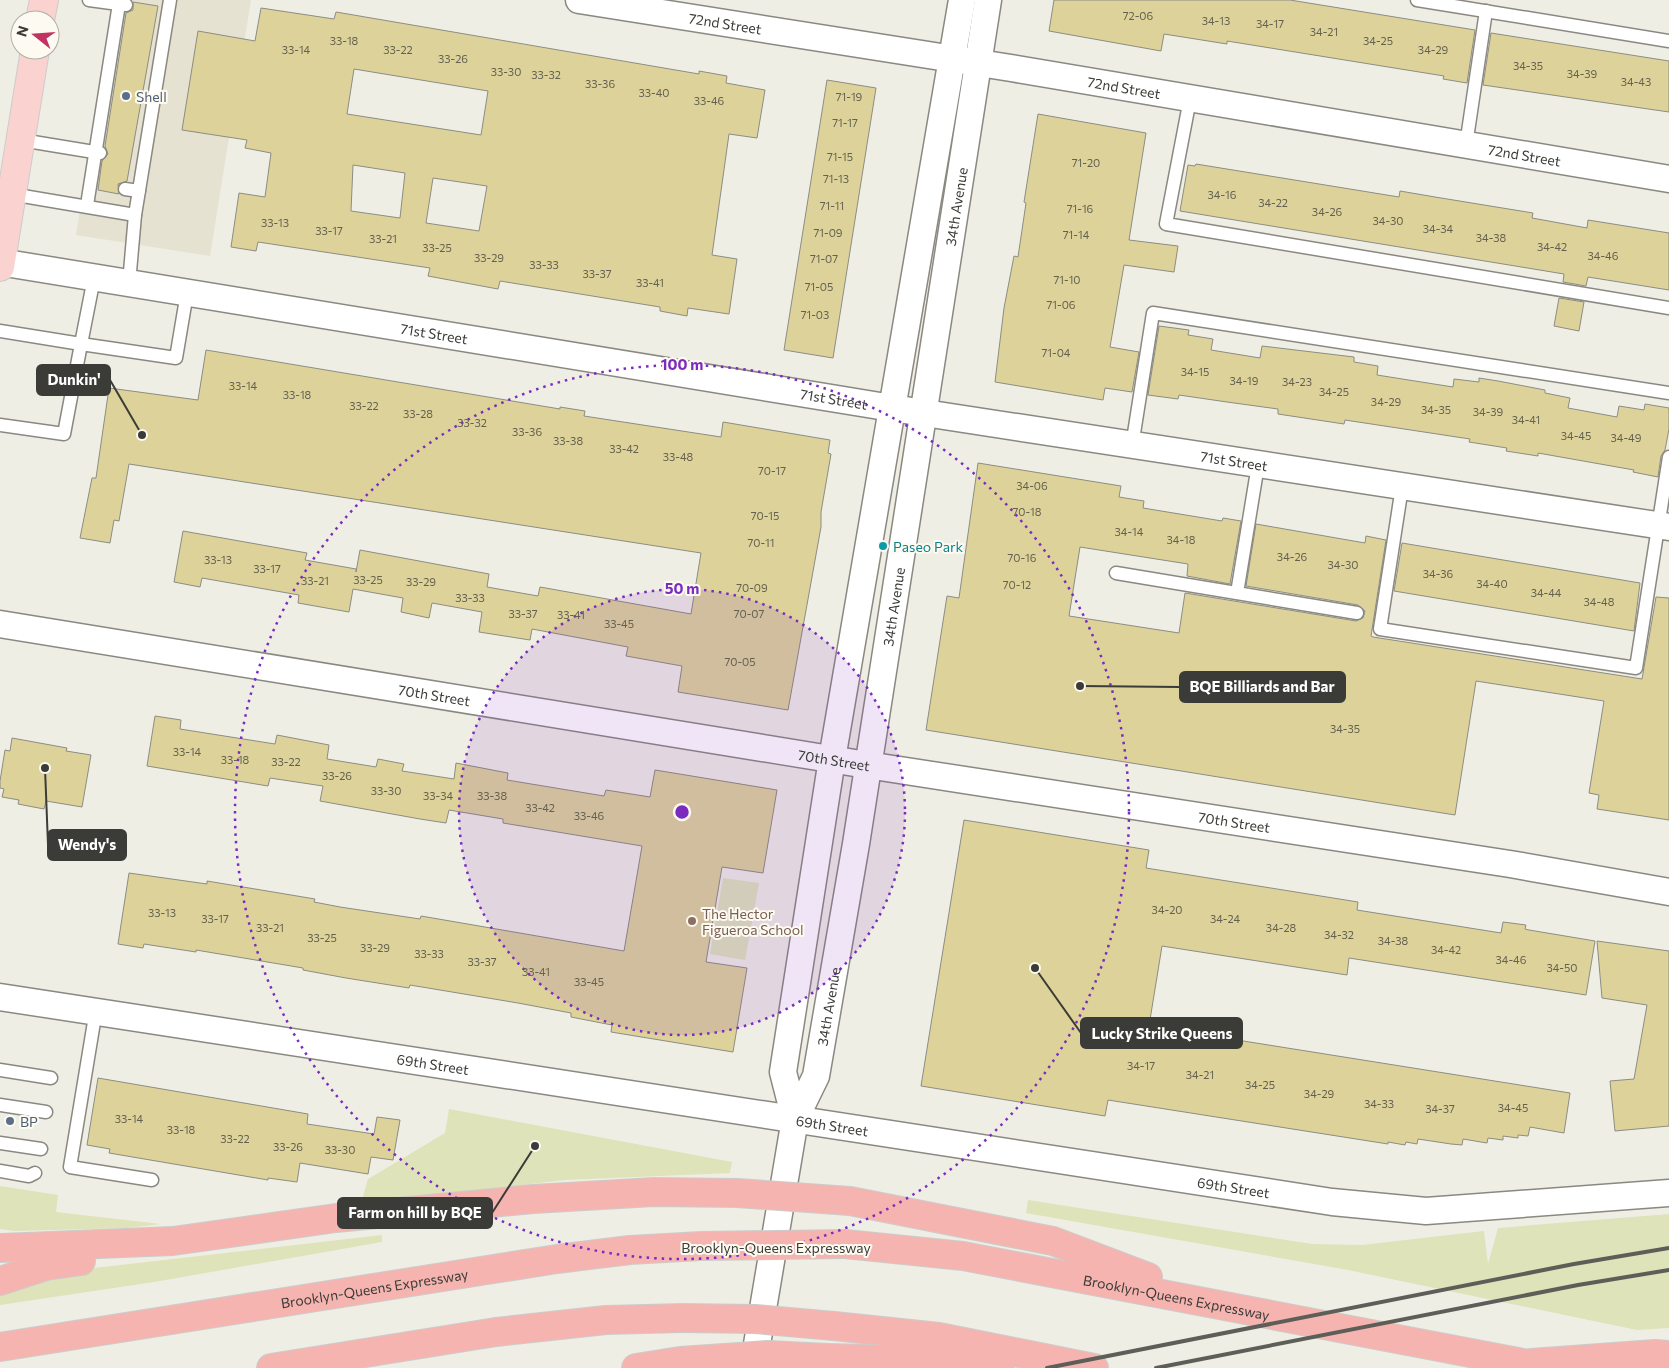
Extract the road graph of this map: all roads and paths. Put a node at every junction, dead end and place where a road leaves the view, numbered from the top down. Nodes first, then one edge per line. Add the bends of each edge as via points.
1 (89, 0) edge
2 (170, 0) edge
3 (579, 0) edge
4 (962, 0) edge
5 (988, 0) edge
6 (1417, 0) edge
7 (1486, 11) junction
8 (1669, 40) edge
9 (952, 59) junction
10 (33, 60) edge
11 (978, 63) junction
12 (1190, 99) junction
13 (138, 118) dead end
14 (151, 119) junction
15 (21, 140) junction
16 (1466, 145) junction
17 (97, 153) junction
18 (131, 158) dead end
19 (145, 160) junction
20 (1669, 179) edge
21 (126, 189) dead end
22 (139, 191) junction
23 (11, 194) junction
24 (87, 205) junction
25 (135, 214) junction
26 (0, 264) edge
27 (94, 278) junction
28 (129, 284) junction
29 (186, 293) junction
30 (1669, 308) edge
31 (0, 330) edge
32 (81, 344) junction
33 (1669, 393) edge
34 (892, 408) junction
35 (923, 413) junction
36 (0, 425) edge
37 (1132, 446) junction
38 (1669, 457) edge
39 (1258, 465) junction
40 (1402, 487) junction
41 (1664, 526) edge
42 (1116, 573) dead end
43 (1237, 593) junction
44 (1357, 613) dead end
45 (0, 624) edge
46 (832, 759) junction
47 (867, 765) junction
48 (1669, 892) edge
49 (0, 997) edge
50 (96, 1010) junction
51 (0, 1070) edge
52 (51, 1078) dead end
53 (0, 1106) edge
54 (46, 1112) dead end
55 (795, 1119) junction
56 (0, 1143) edge
57 (40, 1149) dead end
58 (0, 1171) edge
59 (35, 1174) dead end
60 (152, 1180) dead end
61 (1669, 1193) edge
62 (173, 1241) junction
63 (0, 1248) edge
64 (0, 1281) edge
65 (1224, 1305) junction
66 (0, 1347) edge
67 (1662, 1355) edge
68 (1523, 1363) junction
69 (1084, 1366) edge
70 (271, 1368) edge
71 (636, 1368) edge
72 (753, 1368) edge
73 (1549, 1368) edge

1 - 17 lane via 122,5
2 - 14 lane via 162,12 158,35 151,81
3 - 9 street, 72nd Street
4 - 9 street, 34th Avenue
5 - 11 street, 34th Avenue
6 - 7 lane
7 - 8 lane
7 - 16 lane
9 - 11 street, 72nd Street
9 - 34 street, 34th Avenue
10 - 15 main road
11 - 12 street, 72nd Street
11 - 35 street, 34th Avenue
12 - 16 street, 72nd Street
12 - 30 lane via 1166,224
13 - 14 lane
14 - 19 lane
15 - 17 lane
15 - 23 main road
16 - 20 street, 72nd Street
17 - 24 lane
18 - 19 lane
19 - 22 lane
21 - 22 lane
22 - 25 lane
23 - 24 lane
23 - 26 main road
24 - 25 lane
25 - 28 lane
26 - 27 street, 71st Street
27 - 28 street, 71st Street
27 - 32 lane
28 - 29 street, 71st Street
29 - 32 lane via 176,358
29 - 34 street, 71st Street
31 - 32 lane
32 - 36 lane via 64,434
33 - 37 lane via 1153,313
34 - 35 street, 71st Street
34 - 46 street, 34th Avenue
35 - 37 street, 71st Street
35 - 47 street, 34th Avenue
37 - 39 street, 71st Street
38 - 41 lane
39 - 40 street, 71st Street
39 - 43 lane
40 - 41 street, 71st Street
40 - 41 lane via 1380,629 1636,668
42 - 43 lane
43 - 44 lane
45 - 46 street, 70th Street
46 - 47 street, 70th Street
46 - 55 street, 34th Avenue via 783,1072
47 - 48 street, 70th Street via 1510,864
47 - 55 street, 34th Avenue via 816,1076
49 - 50 street, 69th Street
50 - 55 street, 69th Street
50 - 60 lane via 70,1167
51 - 52 lane
53 - 54 lane
55 - 61 street, 69th Street via 1332,1202 1404,1209 1449,1210
55 - 72 street, 34th Avenue
56 - 57 lane
58 - 59 lane via 29,1176
62 - 63 highway
62 - 64 highway via 104,1258 46,1266
62 - 65 highway, bridge via 336,1218 533,1199 654,1192 738,1193 850,1201 1053,1241
65 - 66 highway, Brooklyn-Queens Expressway, bridge via 963,1256 845,1244 701,1246 566,1258
65 - 68 highway, Brooklyn-Queens Expressway
67 - 68 highway
68 - 73 highway, Brooklyn-Queens Expressway
69 - 70 highway, bridge via 939,1337 755,1319 683,1318 606,1320 496,1332
69 - 71 highway, bridge via 768,1355 680,1361

